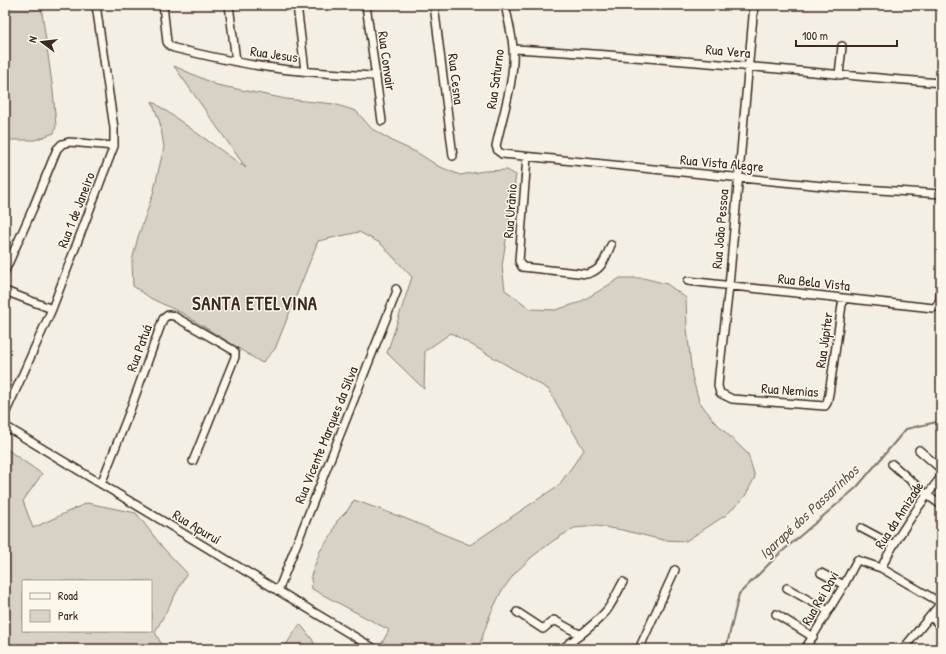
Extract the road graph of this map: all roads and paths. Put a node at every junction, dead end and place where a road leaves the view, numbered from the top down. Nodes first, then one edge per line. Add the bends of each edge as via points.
1 (96, 5) edge
2 (162, 5) edge
3 (229, 5) edge
4 (297, 5) edge
5 (366, 5) edge
6 (434, 5) edge
7 (505, 5) edge
8 (754, 5) edge
9 (842, 46) dead end
10 (513, 49) junction
11 (236, 61) junction
12 (748, 65) junction
13 (305, 71) junction
14 (839, 75) junction
15 (376, 76) junction
16 (941, 83) edge
17 (382, 121) dead end
18 (114, 146) junction
19 (502, 154) joint
20 (453, 156) dead end
21 (527, 157) junction
22 (738, 177) junction
23 (941, 194) edge
24 (611, 245) dead end
25 (5, 271) edge
26 (688, 281) dead end
27 (941, 285) edge
28 (729, 286) junction
29 (396, 289) dead end
30 (5, 291) edge
31 (843, 298) junction
32 (52, 309) junction
33 (831, 385) joint
34 (732, 399) joint
35 (5, 414) edge
36 (5, 426) edge
37 (919, 450) dead end
38 (193, 461) dead end
39 (892, 464) dead end
40 (941, 469) edge
41 (941, 477) edge
42 (101, 484) junction
43 (927, 495) junction
44 (941, 505) edge
45 (861, 528) dead end
46 (893, 545) junction
47 (881, 568) junction
48 (675, 570) dead end
49 (821, 573) dead end
50 (623, 582) dead end
51 (844, 585) junction
52 (787, 588) dead end
53 (278, 591) junction
54 (941, 603) edge
55 (828, 611) junction
56 (517, 612) dead end
57 (776, 614) dead end
58 (930, 616) junction
59 (941, 626) edge
60 (581, 635) junction
61 (813, 637) junction
62 (569, 643) junction
63 (375, 649) edge
64 (562, 649) edge
65 (576, 649) edge
66 (639, 649) edge
67 (805, 649) edge
68 (903, 649) edge

1 - 18 street, Rua 1 de Janeiro via 114,128
2 - 11 street, Rua Jesus via 167,42 170,46
3 - 11 street
4 - 13 street
5 - 15 street, Rua Convair
6 - 20 street, Rua Cesna
7 - 10 street, Rua Saturno
8 - 12 street, Rua João Pessoa
9 - 14 street
10 - 12 street, Rua Vera
10 - 19 street, Rua Saturno via 509,88 496,146
11 - 13 street, Rua Jesus
12 - 14 street, Rua Vera
12 - 22 street, Rua João Pessoa
13 - 15 street, Rua Jesus
14 - 16 street, Rua Vera
15 - 17 street, Rua Convair
18 - 25 street via 69,142 56,149
18 - 32 street, Rua 1 de Janeiro
19 - 21 street, Rua Vista Alegre
21 - 22 street, Rua Vista Alegre
21 - 24 street, Rua Urânio via 519,261 522,267 587,274 602,266
22 - 23 street, Rua Vista Alegre
22 - 28 street, Rua João Pessoa
26 - 28 street, Rua Bela Vista
27 - 31 street, Rua Bela Vista via 939,305 936,308
28 - 31 street, Rua Bela Vista
28 - 34 street, Rua João Pessoa via 718,386 720,393
29 - 53 street, Rua Vicente Marques da Silva
30 - 32 street
31 - 33 street, Rua Júpiter
32 - 35 street, Rua 1 de Janeiro
33 - 34 street, Rua Nemias via 825,406
36 - 42 street, Rua Apuruí
37 - 40 street
38 - 42 street, Rua Patuá via 235,353 174,316 168,315 163,319
39 - 43 street
41 - 43 street, Rua da Amizade
42 - 53 street, Rua Apuruí
43 - 44 street
43 - 46 street, Rua da Amizade
45 - 46 street
46 - 47 street, Rua da Amizade
47 - 51 street, Rua Rei Davi via 857,560
47 - 54 street
48 - 66 street
49 - 51 street
50 - 60 street via 608,609
51 - 55 street, Rua Rei Davi
52 - 55 street
53 - 63 street, Rua Apuruí
54 - 58 street
55 - 61 street, Rua Rei Davi
56 - 60 street via 544,629 554,620
57 - 61 street
58 - 59 street
58 - 68 street
60 - 62 street
61 - 67 street, Rua Rei Davi
62 - 64 street
62 - 65 street

